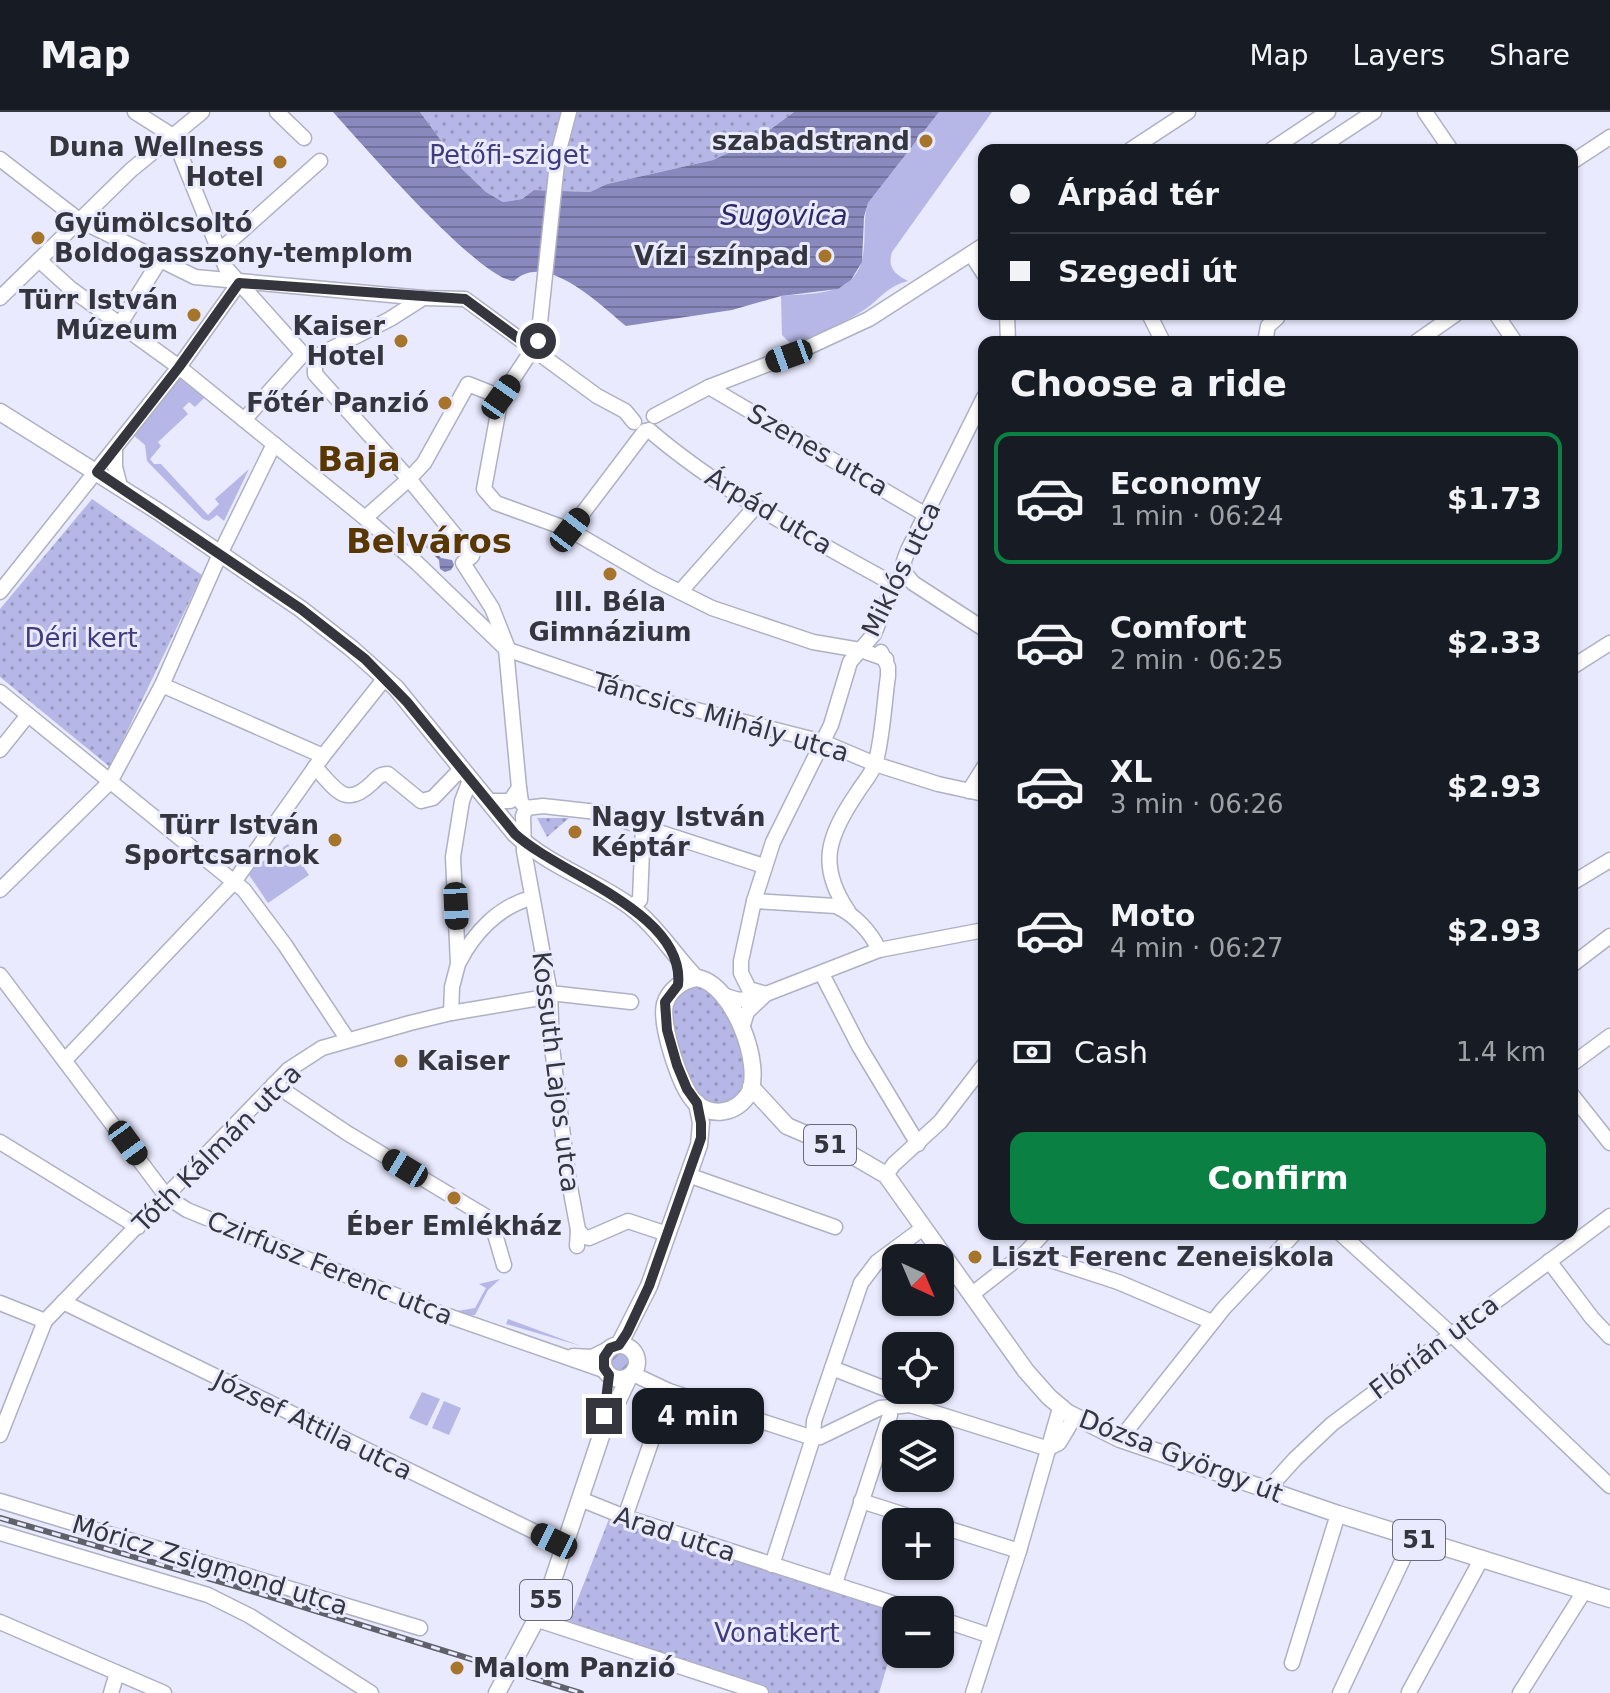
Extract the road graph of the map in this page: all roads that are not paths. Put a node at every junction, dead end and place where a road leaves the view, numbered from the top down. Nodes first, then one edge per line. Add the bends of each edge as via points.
1 (135, 112) edge
2 (202, 112) edge
3 (277, 112) edge
4 (569, 112) edge
5 (1188, 112) edge
6 (1328, 112) edge
7 (1374, 112) edge
8 (1425, 112) edge
9 (173, 136) junction
10 (1610, 137) edge
11 (304, 138) dead end
12 (1139, 144) edge
13 (1280, 144) edge
14 (1325, 144) edge
15 (1447, 144) edge
16 (1578, 158) edge
17 (0, 159) edge
18 (320, 161) dead end
19 (79, 220) junction
20 (978, 249) edge
21 (218, 252) junction
22 (971, 254) junction
23 (39, 260) junction
24 (160, 260) junction
25 (978, 265) edge
26 (239, 283) junction
27 (0, 298) edge
28 (423, 298) junction
29 (1447, 320) edge
30 (120, 324) junction
31 (1425, 336) edge
32 (534, 350) junction
33 (309, 356) junction
34 (179, 367) junction
35 (709, 387) junction
36 (494, 393) junction
37 (978, 409) edge
38 (0, 412) edge
39 (642, 419) junction
40 (244, 420) junction
41 (274, 444) junction
42 (115, 448) junction
43 (97, 472) junction
44 (409, 479) junction
45 (120, 486) junction
46 (756, 506) junction
47 (926, 515) junction
48 (365, 518) junction
49 (570, 530) junction
50 (220, 554) junction
51 (904, 572) junction
52 (895, 585) junction
53 (0, 592) edge
54 (680, 592) junction
55 (978, 625) edge
56 (874, 634) junction
57 (1610, 643) edge
58 (507, 650) junction
59 (860, 650) junction
60 (886, 659) junction
61 (1578, 663) edge
62 (385, 678) junction
63 (162, 685) junction
64 (0, 692) edge
65 (28, 715) junction
66 (823, 742) junction
67 (0, 750) edge
68 (319, 762) junction
69 (875, 764) junction
70 (466, 774) junction
71 (978, 777) edge
72 (110, 782) junction
73 (519, 788) junction
74 (969, 791) junction
75 (978, 793) edge
76 (488, 801) junction
77 (526, 808) junction
78 (643, 827) junction
79 (524, 842) junction
80 (1610, 861) edge
81 (555, 863) junction
82 (764, 866) junction
83 (527, 874) junction
84 (1578, 880) edge
85 (234, 882) junction
86 (0, 890) edge
87 (531, 898) junction
88 (754, 901) junction
89 (631, 907) junction
90 (848, 911) junction
91 (978, 931) edge
92 (1610, 936) edge
93 (879, 950) junction
94 (675, 956) junction
95 (1578, 960) edge
96 (458, 964) junction
97 (822, 974) junction
98 (0, 975) edge
99 (696, 978) junction
100 (678, 985) junction
101 (550, 993) junction
102 (726, 996) junction
103 (763, 996) junction
104 (631, 1002) dead end
105 (451, 1013) junction
106 (742, 1028) junction
107 (1610, 1036) edge
108 (348, 1040) junction
109 (65, 1060) junction
110 (1578, 1060) edge
111 (978, 1073) edge
112 (274, 1084) junction
113 (751, 1087) junction
114 (697, 1103) junction
115 (1578, 1103) edge
116 (738, 1106) junction
117 (721, 1112) junction
118 (775, 1115) junction
119 (701, 1138) junction
120 (0, 1142) edge
121 (1610, 1143) edge
122 (918, 1144) junction
123 (688, 1175) junction
124 (886, 1175) junction
125 (167, 1197) junction
126 (1610, 1216) edge
127 (138, 1227) junction
128 (835, 1227) dead end
129 (923, 1228) junction
130 (578, 1230) junction
131 (667, 1234) junction
132 (1037, 1240) edge
133 (1288, 1240) edge
134 (1348, 1240) edge
135 (1577, 1240) edge
136 (1578, 1240) edge
137 (577, 1246) dead end
138 (1026, 1252) junction
139 (1549, 1261) junction
140 (504, 1265) dead end
141 (971, 1295) junction
142 (63, 1302) junction
143 (0, 1303) edge
144 (45, 1321) junction
145 (1212, 1322) junction
146 (1450, 1333) junction
147 (1610, 1337) edge
148 (621, 1348) junction
149 (553, 1354) junction
150 (832, 1368) junction
151 (608, 1373) junction
152 (631, 1375) junction
153 (669, 1391) junction
154 (910, 1405) junction
155 (1067, 1413) junction
156 (890, 1415) dead end
157 (1092, 1427) junction
158 (0, 1435) edge
159 (601, 1436) junction
160 (813, 1438) junction
161 (1120, 1439) junction
162 (1054, 1446) junction
163 (1610, 1486) edge
164 (1267, 1490) junction
165 (580, 1499) junction
166 (0, 1501) edge
167 (861, 1501) junction
168 (883, 1508) edge
169 (1338, 1514) junction
170 (625, 1517) junction
171 (954, 1530) edge
172 (0, 1533) edge
173 (1413, 1538) junction
174 (564, 1546) junction
175 (1019, 1551) junction
176 (1482, 1558) junction
177 (772, 1565) junction
178 (835, 1583) junction
179 (1585, 1590) junction
180 (547, 1599) junction
181 (882, 1599) edge
182 (1610, 1599) edge
183 (538, 1620) junction
184 (0, 1622) edge
185 (954, 1624) edge
186 (563, 1627) junction
187 (420, 1628) dead end
188 (991, 1636) junction
189 (1292, 1663) dead end
190 (117, 1673) junction
191 (1409, 1692) edge
192 (111, 1693) edge
193 (164, 1693) edge
194 (371, 1693) edge
195 (497, 1693) edge
196 (761, 1693) edge
197 (973, 1693) edge
198 (1340, 1693) edge
199 (1520, 1693) edge

1 - 9 street
2 - 9 street
3 - 11 street
4 - 32 street via 558,154
5 - 12 street
6 - 13 street
7 - 14 street
8 - 15 street
9 - 19 street
9 - 21 street
10 - 16 street
17 - 19 street
18 - 21 street
19 - 23 street
19 - 24 street
20 - 22 street
21 - 26 street
22 - 25 street
22 - 35 street via 869,319
23 - 27 street
23 - 30 street
24 - 26 street via 195,277
24 - 30 street
26 - 28 street
26 - 33 street
26 - 34 street
28 - 32 street, Árpád utca via 465,299
28 - 33 street
29 - 31 street
30 - 34 street
32 - 36 street
32 - 39 street, Árpád utca via 597,396
33 - 40 street
33 - 44 street via 315,374
34 - 40 street
34 - 42 street
35 - 39 street
35 - 47 street, Szenes utca
36 - 44 street via 468,384 464,388 424,463
36 - 49 street via 484,489 496,503
37 - 47 street, Miklós utca
38 - 43 main road
39 - 46 street, Árpád utca via 683,459
39 - 49 street
40 - 41 street
41 - 48 street
41 - 50 street
42 - 43 street
42 - 45 street
43 - 45 main road
43 - 53 street
44 - 48 street
44 - 58 street via 472,556 463,563 492,608
45 - 50 main road
46 - 52 street, Árpád utca
46 - 54 street
47 - 51 street, Miklós utca
48 - 58 street
49 - 54 street
50 - 62 main road via 311,617
50 - 63 street
51 - 52 street, Miklós utca
51 - 55 street
52 - 56 street, Miklós utca
54 - 59 street via 761,626
56 - 59 street, Miklós utca
56 - 60 street
57 - 61 street
58 - 66 street, Táncsics Mihály utca via 649,698
58 - 73 street
59 - 60 street
59 - 66 street, Miklós utca via 850,662
60 - 69 street
62 - 68 street
62 - 70 main road
63 - 68 street
63 - 72 street
64 - 65 street
65 - 67 street
65 - 72 street
66 - 69 street, Táncsics Mihály utca
66 - 82 street, Miklós utca
68 - 70 street via 344,795 352,797 388,774 421,801
68 - 85 street
69 - 74 street, Táncsics Mihály utca
69 - 90 street via 830,840 830,868
70 - 76 main road
70 - 96 street via 453,857
71 - 74 street
72 - 85 street
72 - 86 street
73 - 76 street via 510,801
73 - 77 street
74 - 75 street, Táncsics Mihály utca
76 - 79 main road
77 - 78 street via 597,812
77 - 79 street, Kossuth Lajos utca
78 - 82 street
78 - 89 street via 640,900
79 - 81 main road
79 - 83 street, Kossuth Lajos utca
80 - 84 street
81 - 83 street
81 - 89 main road
82 - 88 street, Miklós utca
83 - 87 street, Kossuth Lajos utca
85 - 108 street via 256,903
85 - 109 street
87 - 96 street via 487,924
87 - 101 street, Kossuth Lajos utca
88 - 90 street via 824,904
88 - 103 street, Miklós utca via 741,973 749,989
89 - 94 main road
90 - 93 street
91 - 93 street
92 - 95 street
93 - 97 street
94 - 99 main road
94 - 100 main road
96 - 105 street
97 - 103 street
97 - 122 street
98 - 109 street, Czirfusz Ferenc utca
99 - 100 main road
99 - 102 main road via 705,978
100 - 114 main road via 665,1002 667,1030 677,1065
101 - 104 street, Tóth Kálmán utca
101 - 105 street, Tóth Kálmán utca
101 - 130 street, Kossuth Lajos utca via 552,1047
102 - 103 street
102 - 106 main road
103 - 106 street via 744,1016
105 - 108 street, Tóth Kálmán utca
106 - 113 main road
107 - 110 street
108 - 112 street, Tóth Kálmán utca via 322,1048
109 - 125 street, Czirfusz Ferenc utca
111 - 122 street
112 - 125 street, Tóth Kálmán utca
112 - 140 street via 485,1216
113 - 116 main road
113 - 118 main road, Dózsa György út / 51
114 - 117 main road
114 - 119 main road, 55
115 - 121 street
116 - 117 main road
116 - 118 main road, Dózsa György út / 51
117 - 119 main road, 55
118 - 124 main road, Dózsa György út / 51
119 - 123 main road, 55
120 - 127 street
122 - 124 street
123 - 128 street
123 - 131 main road, 55
124 - 129 main road, Dózsa György út / 51
125 - 127 street, Tóth Kálmán utca
125 - 149 street, Czirfusz Ferenc utca via 199,1215
126 - 136 street, Flórián utca
127 - 142 street, Tóth Kálmán utca
129 - 141 main road, Dózsa György út / 51
129 - 150 street via 877,1262 861,1283
130 - 131 street via 589,1238 628,1221
130 - 137 street, Kossuth Lajos utca
131 - 148 main road, 55
132 - 138 street
133 - 145 street
134 - 146 street
135 - 139 street, Flórián utca
138 - 141 street
138 - 145 street via 1118,1282
139 - 146 street, Flórián utca
139 - 147 street
141 - 155 main road, Dózsa György út / 51 via 1026,1371
142 - 144 street, Tóth Kálmán utca
142 - 174 street, József Attila utca
143 - 144 street
144 - 158 street, Tóth Kálmán utca
145 - 161 street
146 - 163 street
146 - 164 street, Flórián utca via 1332,1424
148 - 149 street via 592,1357
148 - 151 main road, 55 via 604,1357
148 - 152 main road, 55 via 637,1363
149 - 151 street
150 - 154 street via 896,1393
150 - 160 street
151 - 152 main road via 621,1379
151 - 159 main road, 55
152 - 153 street
152 - 159 main road, 55
153 - 160 street
153 - 170 street
154 - 160 street via 880,1408
154 - 162 street
155 - 157 main road, Dózsa György út / 51
155 - 162 street
156 - 167 street
157 - 161 main road, Dózsa György út / 51
157 - 162 street
159 - 165 main road, 55
160 - 177 street
161 - 164 main road, Dózsa György út / 51
162 - 175 street
164 - 169 main road, Dózsa György út / 51
165 - 170 street, Arad utca
165 - 174 main road, 55
166 - 187 street, Móricz Zsigmond utca
167 - 168 street
167 - 178 street
169 - 173 main road, Dózsa György út / 51
169 - 189 street
170 - 177 street, Arad utca
171 - 175 street
172 - 194 street, Móricz Zsigmond utca via 208,1595
173 - 176 main road, Dózsa György út / 51
173 - 198 street
174 - 180 main road, 55
175 - 188 street
176 - 179 main road, Dózsa György út / 51
176 - 191 street
177 - 178 street, Arad utca
178 - 181 street, Arad utca
179 - 182 main road, Dózsa György út / 51
179 - 199 street
180 - 183 main road, 55
180 - 186 street
183 - 186 street
183 - 195 main road, 55
184 - 190 street
185 - 188 street
186 - 196 street
188 - 197 street
190 - 192 street
190 - 193 street

